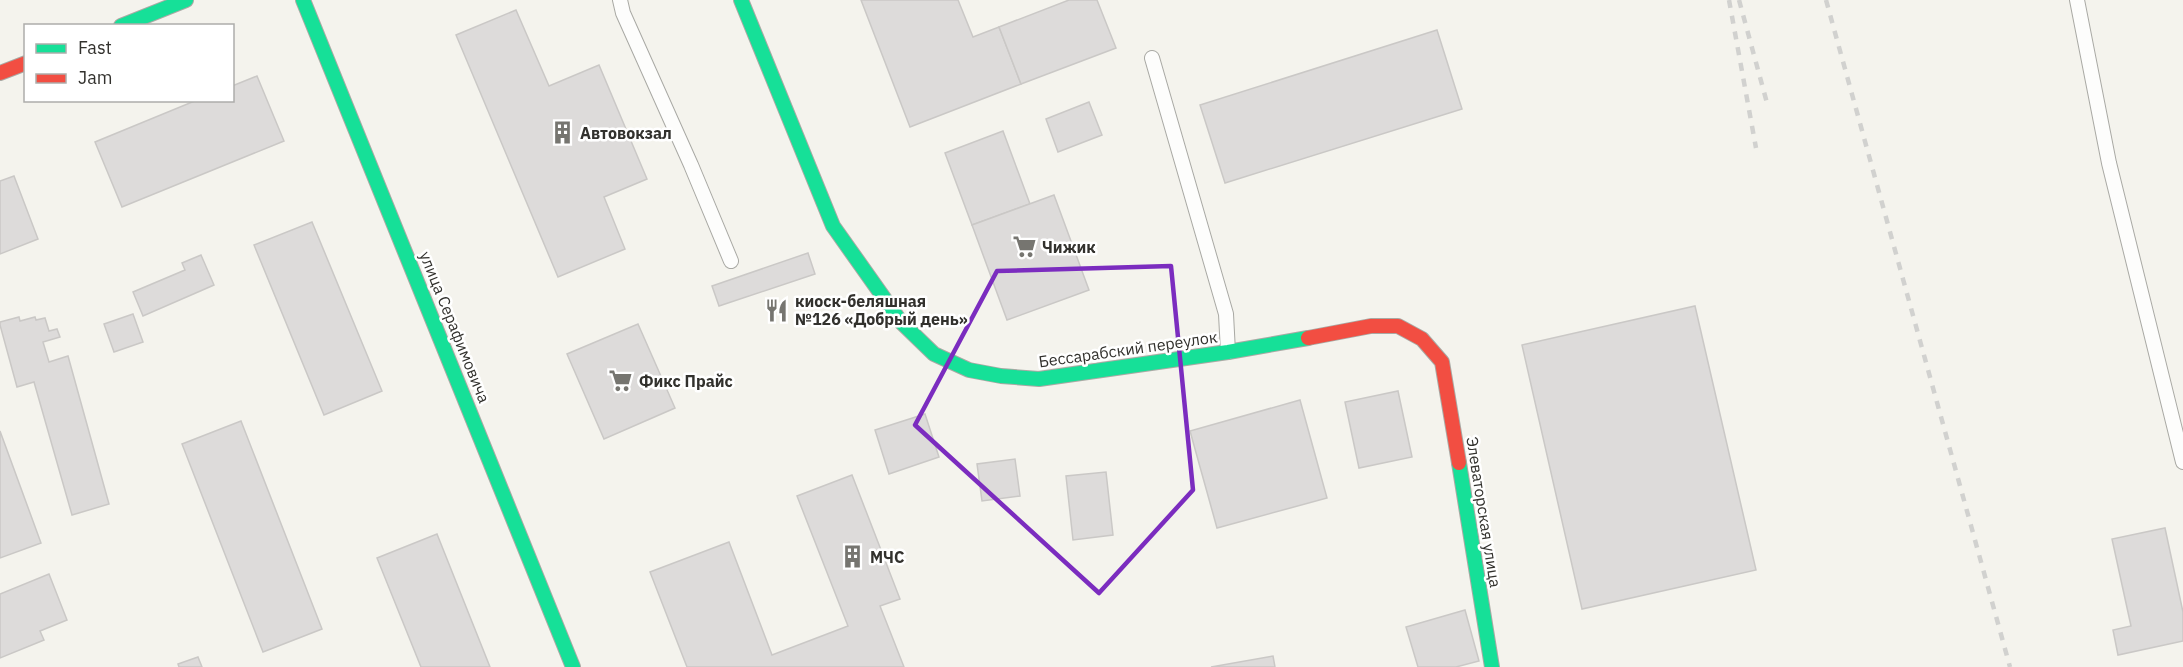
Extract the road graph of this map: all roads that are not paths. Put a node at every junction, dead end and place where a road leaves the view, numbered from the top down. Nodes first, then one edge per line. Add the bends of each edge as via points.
1 (186, 0) edge
2 (303, 0) edge
3 (620, 0) edge
4 (741, 0) edge
5 (2077, 0) edge
6 (127, 24) edge
7 (1152, 58) dead end
8 (24, 64) edge
9 (0, 73) edge
10 (731, 261) dead end
11 (1228, 352) junction
12 (1442, 362) joint
13 (2183, 462) edge
14 (573, 667) edge
15 (1492, 667) edge

1 - 6 street
2 - 14 street, улица Серафимовича
3 - 10 lane
4 - 11 street, Бессарабский переулок via 833,226 901,322 934,354 969,370 1039,379
5 - 13 lane via 2109,163
7 - 11 lane via 1226,314
8 - 9 street
11 - 12 street, Бессарабский переулок via 1371,326 1398,326 1422,339
12 - 15 street, Элеваторская улица

